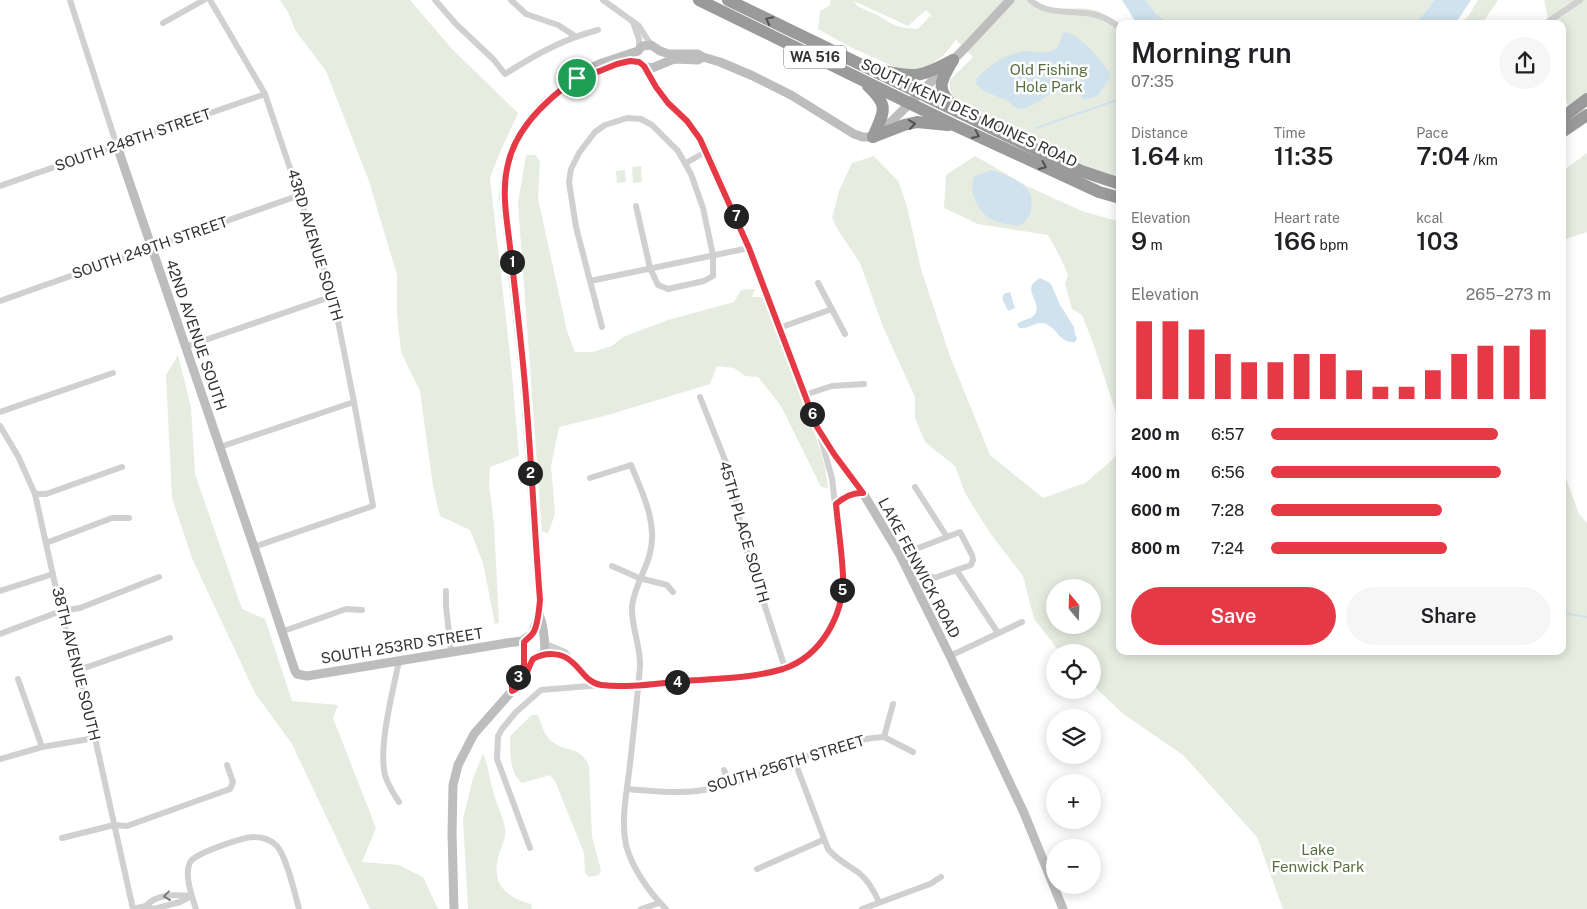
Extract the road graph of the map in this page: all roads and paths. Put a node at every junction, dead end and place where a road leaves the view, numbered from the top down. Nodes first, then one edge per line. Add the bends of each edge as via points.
1 (70, 0) edge
2 (204, 0) edge
3 (210, 0) edge
4 (435, 0) edge
5 (511, 0) edge
6 (603, 0) edge
7 (699, 0) edge
8 (728, 0) edge
9 (1010, 0) edge
10 (1030, 0) edge
11 (1580, 0) edge
12 (1551, 20) edge
13 (633, 22) junction
14 (163, 24) dead end
15 (1116, 24) edge
16 (598, 30) dead end
17 (575, 36) junction
18 (651, 45) junction
19 (638, 49) junction
20 (660, 51) junction
21 (703, 57) junction
22 (953, 60) junction
23 (642, 64) junction
24 (661, 64) junction
25 (863, 73) junction
26 (577, 78) junction
27 (659, 89) junction
28 (265, 94) junction
29 (915, 98) junction
30 (1587, 100) edge
31 (962, 113) junction
32 (1587, 114) edge
33 (1566, 115) edge
34 (954, 125) junction
35 (1566, 129) edge
36 (873, 136) junction
37 (117, 146) junction
38 (706, 151) junction
39 (686, 163) junction
40 (1116, 183) edge
41 (0, 186) edge
42 (300, 194) junction
43 (1116, 197) edge
44 (636, 206) dead end
45 (151, 248) junction
46 (749, 248) junction
47 (713, 255) junction
48 (650, 268) junction
49 (590, 281) junction
50 (818, 283) dead end
51 (333, 296) junction
52 (0, 301) edge
53 (832, 309) junction
54 (602, 327) dead end
55 (779, 328) junction
56 (845, 334) dead end
57 (186, 347) junction
58 (113, 373) dead end
59 (864, 384) dead end
60 (804, 395) junction
61 (700, 397) dead end
62 (354, 402) junction
63 (0, 412) edge
64 (0, 426) edge
65 (817, 427) junction
66 (220, 447) junction
67 (122, 467) dead end
68 (590, 478) dead end
69 (915, 487) dead end
70 (863, 493) junction
71 (35, 494) junction
72 (836, 504) junction
73 (129, 518) dead end
74 (947, 537) junction
75 (46, 543) junction
76 (254, 547) junction
77 (900, 554) junction
78 (612, 566) dead end
79 (957, 571) junction
80 (53, 574) junction
81 (926, 574) dead end
82 (159, 578) dead end
83 (639, 578) junction
84 (0, 591) edge
85 (446, 591) dead end
86 (673, 592) dead end
87 (362, 610) dead end
88 (61, 611) junction
89 (539, 615) junction
90 (1022, 622) dead end
91 (281, 632) junction
92 (998, 633) junction
93 (0, 634) edge
94 (530, 636) junction
95 (170, 638) dead end
96 (544, 641) junction
97 (507, 644) junction
98 (451, 652) junction
99 (524, 652) junction
100 (538, 656) junction
101 (950, 656) junction
102 (571, 660) junction
103 (399, 661) junction
104 (785, 668) junction
105 (76, 671) junction
106 (302, 675) joint
107 (18, 679) dead end
108 (600, 685) junction
109 (638, 685) junction
110 (512, 691) junction
111 (894, 704) dead end
112 (884, 737) junction
113 (95, 738) junction
114 (42, 747) junction
115 (913, 752) dead end
116 (0, 759) edge
117 (795, 762) junction
118 (227, 765) dead end
119 (724, 770) dead end
120 (730, 784) junction
121 (627, 789) junction
122 (398, 802) dead end
123 (114, 825) junction
124 (62, 838) dead end
125 (823, 840) junction
126 (530, 848) dead end
127 (757, 869) dead end
128 (941, 878) dead end
129 (191, 896) junction
130 (659, 902) junction
131 (879, 902) junction
132 (133, 909) edge
133 (196, 909) edge
134 (300, 909) edge
135 (454, 909) edge
136 (641, 909) edge
137 (666, 909) edge
138 (862, 909) edge
139 (1063, 909) edge

1 - 37 street, 42ND AVENUE SOUTH
2 - 14 street
3 - 28 street, 43RD AVENUE SOUTH
4 - 17 street via 505,74
5 - 17 street via 526,14 558,25
6 - 13 street
7 - 25 highway, SOUTH KENT DES MOINES ROAD / WA 516
25 -> 8 highway, SOUTH KENT DES MOINES ROAD / WA 516
9 - 22 street
10 - 15 street via 1049,9 1095,10
11 - 12 street
13 - 18 street via 640,26
13 - 19 street via 639,39
16 - 17 street
18 - 19 street
18 - 20 street
19 - 23 street via 637,55
19 - 26 street via 589,68
20 - 21 street
20 - 24 street
21 - 24 street via 698,60 674,59
21 - 36 street via 753,76 807,104 854,134
22 - 25 highway via 928,73 909,76
22 - 29 street
22 - 31 highway via 941,88 946,100
23 - 24 street via 652,68
23 - 26 street via 623,62
23 - 27 street, LAKE FENWICK ROAD
24 - 27 street
25 - 29 highway, SOUTH KENT DES MOINES ROAD / WA 516
25 - 36 highway via 883,105 882,117
26 - 89 street via 545,103 526,125 515,143 505,180 504,198 524,375
27 - 38 street, LAKE FENWICK ROAD via 668,103 690,124
28 - 37 street, SOUTH 248TH STREET
28 - 42 street, 43RD AVENUE SOUTH
29 - 31 highway, SOUTH KENT DES MOINES ROAD / WA 516
29 - 34 highway, SOUTH KENT DES MOINES ROAD / WA 516
29 - 36 street
30 - 33 highway
31 - 40 highway, SOUTH KENT DES MOINES ROAD / WA 516 via 1081,171
32 - 35 highway
36 -> 34 highway via 917,122
34 -> 43 highway, SOUTH KENT DES MOINES ROAD / WA 516
37 - 41 street, SOUTH 248TH STREET
37 - 45 street, 42ND AVENUE SOUTH
38 - 39 street
38 - 46 street, LAKE FENWICK ROAD
39 - 47 street via 700,198
39 - 49 street via 645,120 632,118 605,125 590,138 574,162 570,175 576,227
42 - 45 street, SOUTH 249TH STREET
42 - 51 street, 43RD AVENUE SOUTH
44 - 48 street
45 - 52 street, SOUTH 249TH STREET
45 - 57 street, 42ND AVENUE SOUTH
46 - 47 street
46 - 55 street, LAKE FENWICK ROAD
47 - 48 street
47 - 48 street via 714,271 708,280 668,289 655,282
48 - 49 street
49 - 54 street
50 - 53 street
51 - 57 street
51 - 62 street, 43RD AVENUE SOUTH
53 - 55 street
53 - 56 street
55 - 60 street, LAKE FENWICK ROAD
57 - 66 street, 42ND AVENUE SOUTH
58 - 63 street
59 - 60 street via 832,386
60 - 65 street, LAKE FENWICK ROAD
61 - 104 street, 45TH PLACE SOUTH via 726,465 744,542
62 - 66 street
62 - 76 street, 43RD AVENUE SOUTH via 373,506
64 - 71 street, 38TH AVENUE SOUTH
65 - 70 street, LAKE FENWICK ROAD
65 - 72 street via 827,456
66 - 76 street, 42ND AVENUE SOUTH
67 - 71 street via 46,494
68 - 83 street via 631,465 647,506 652,537 650,554
69 - 74 street
70 - 72 street via 846,496
70 - 77 street, LAKE FENWICK ROAD
71 - 75 street, 38TH AVENUE SOUTH
72 - 104 street via 843,576 837,615 822,641
73 - 75 street via 112,518
74 - 77 street
74 - 79 street via 960,532 973,558 970,566
75 - 80 street, 38TH AVENUE SOUTH
76 - 91 street, 42ND AVENUE SOUTH
77 - 101 street, LAKE FENWICK ROAD
78 - 83 street
79 - 81 street via 934,578
79 - 92 street
80 - 84 street
80 - 88 street, 38TH AVENUE SOUTH
82 - 88 street via 80,608
83 - 86 street via 668,585
83 - 109 street via 632,606 639,654
85 - 98 street
87 - 91 street via 346,609
88 - 93 street
88 - 105 street, 38TH AVENUE SOUTH
89 - 94 street
89 - 96 street
90 - 92 street
91 - 106 street, 42ND AVENUE SOUTH via 293,668
92 - 101 street
94 - 96 street via 540,635
94 - 97 street, SOUTH 253RD STREET
94 - 99 street via 524,642
95 - 105 street
96 - 100 street via 545,650
96 - 102 street via 565,652
97 - 98 street, SOUTH 253RD STREET
97 - 99 street
98 - 103 street, SOUTH 253RD STREET
99 - 100 street via 528,657
99 - 110 street via 524,665 512,685
100 - 102 street via 553,654
100 - 110 street via 517,690
101 - 139 street, LAKE FENWICK ROAD via 1024,813
102 - 108 street via 587,678
103 - 106 street, SOUTH 253RD STREET
103 - 122 street via 383,756 387,780
104 - 109 street via 737,678
105 - 113 street, 38TH AVENUE SOUTH
107 - 114 street
108 - 109 street
108 - 126 street via 541,690 516,712 498,736 497,759
109 - 121 street
110 - 135 street via 474,734 458,765 453,785
111 - 112 street
112 - 115 street
112 - 117 street, SOUTH 256TH STREET via 852,741
113 - 114 street
113 - 123 street, 38TH AVENUE SOUTH
114 - 116 street
117 - 120 street, SOUTH 256TH STREET
117 - 125 street
118 - 123 street via 233,782 230,789 127,826
119 - 120 street
120 - 121 street, SOUTH 256TH STREET via 683,792
121 - 130 street via 624,824 627,847 634,865
123 - 124 street
123 - 132 street, 38TH AVENUE SOUTH
125 - 127 street
125 - 131 street via 835,858 860,874
128 - 131 street
129 - 132 street via 154,909 146,906
129 - 133 street
129 - 134 street via 188,870 191,861 199,855 254,836 277,845
130 - 136 street
130 - 137 street
131 - 138 street

